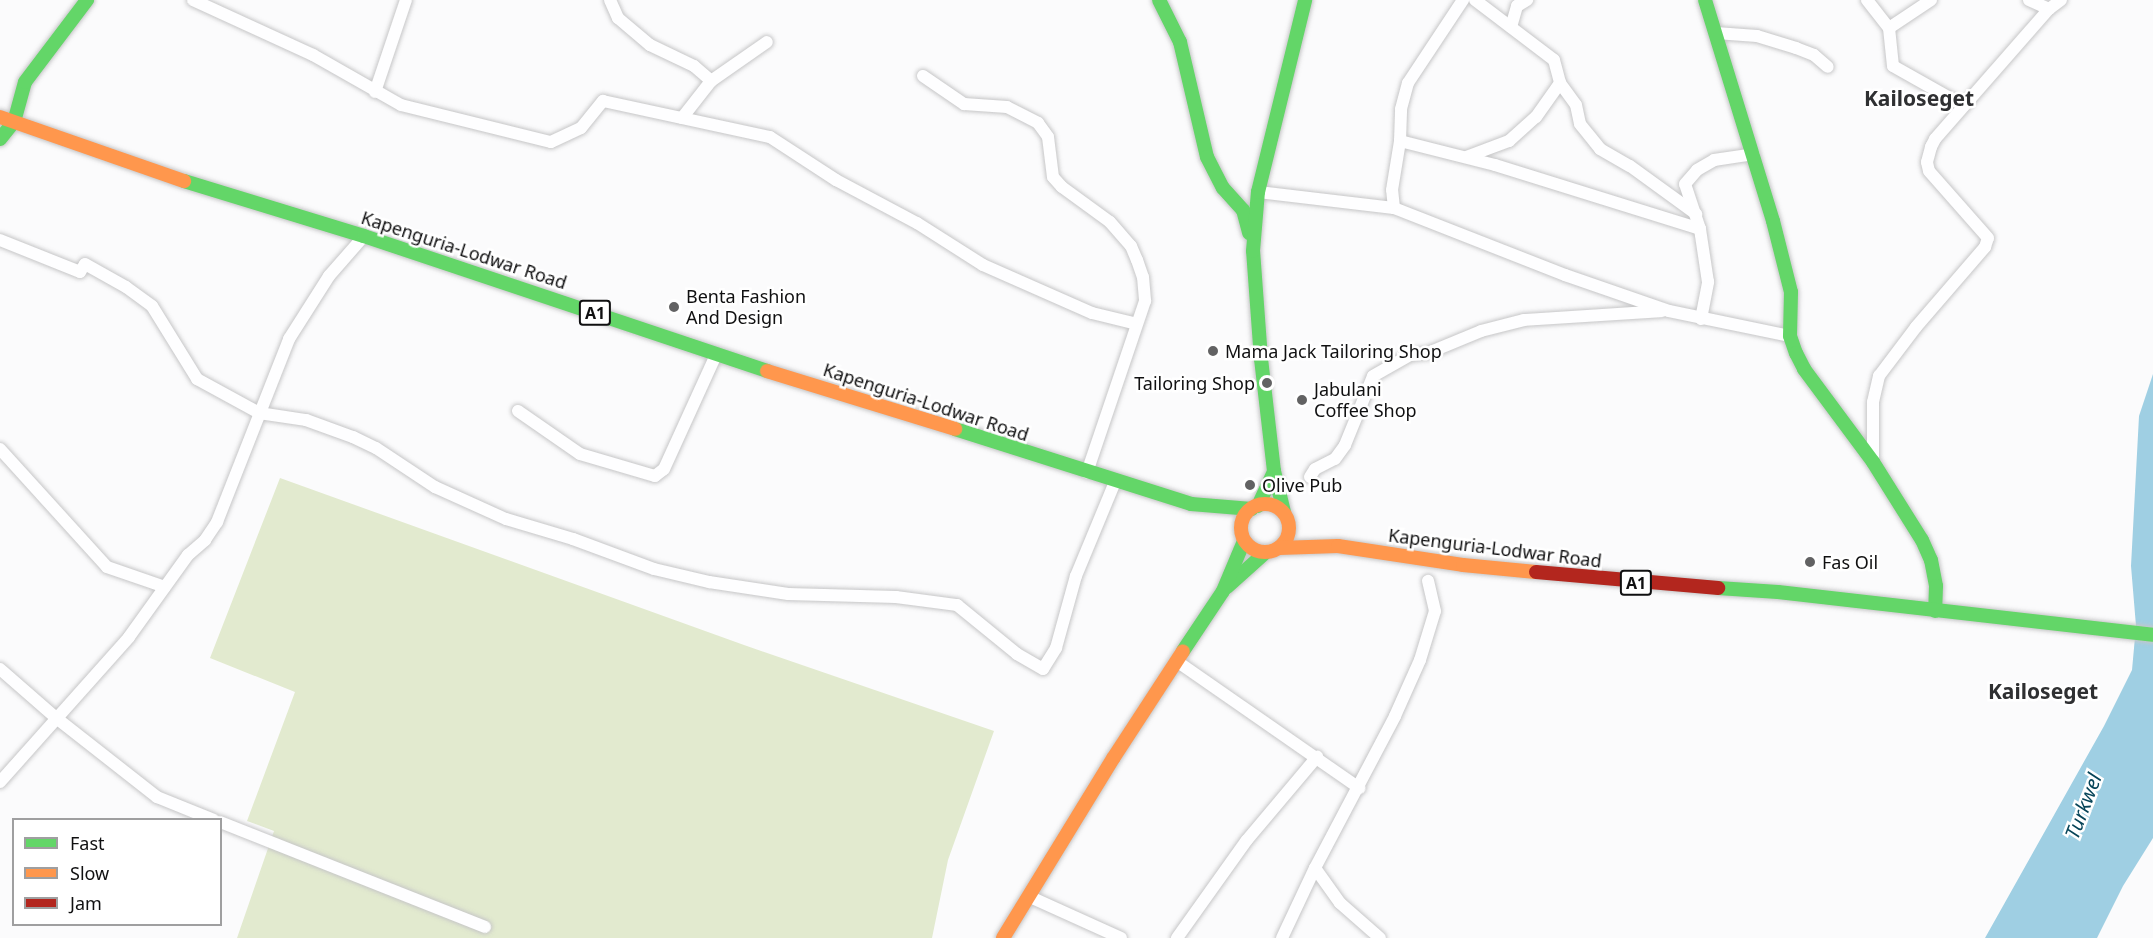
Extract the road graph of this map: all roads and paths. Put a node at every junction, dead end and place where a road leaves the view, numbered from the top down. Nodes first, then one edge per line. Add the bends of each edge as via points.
1 (87, 0) edge
2 (193, 0) edge
3 (406, 0) edge
4 (610, 0) edge
5 (1159, 0) edge
6 (1305, 0) edge
7 (1463, 0) edge
8 (1475, 0) edge
9 (1527, 0) edge
10 (1705, 0) edge
11 (1868, 0) edge
12 (1931, 0) edge
13 (2029, 0) edge
14 (2061, 0) edge
15 (2049, 9) junction
16 (1511, 27) junction
17 (1889, 28) junction
18 (1716, 33) junction
19 (767, 42) dead end
20 (1828, 67) dead end
21 (923, 76) dead end
22 (711, 81) junction
23 (1560, 83) junction
24 (375, 92) junction
25 (1964, 106) junction
26 (0, 117) edge
27 (682, 118) junction
28 (14, 122) junction
29 (0, 139) edge
30 (1400, 141) junction
31 (1754, 154) junction
32 (1466, 157) junction
33 (1258, 192) junction
34 (1394, 208) junction
35 (1696, 214) junction
36 (1700, 229) junction
37 (364, 236) junction
38 (0, 240) edge
39 (1253, 251) junction
40 (1669, 311) junction
41 (1701, 319) junction
42 (1137, 324) junction
43 (1790, 336) junction
44 (716, 355) junction
45 (518, 411) dead end
46 (259, 412) junction
47 (0, 449) edge
48 (1873, 462) junction
49 (1274, 471) junction
50 (1087, 472) junction
51 (1310, 477) dead end
52 (1115, 482) junction
53 (1191, 504) junction
54 (1255, 508) junction
55 (1286, 514) junction
56 (1234, 532) junction
57 (1338, 546) junction
58 (1273, 550) junction
59 (1428, 581) dead end
60 (165, 587) junction
61 (1223, 591) junction
62 (1935, 611) junction
63 (2153, 635) edge
64 (1178, 662) junction
65 (0, 669) edge
66 (55, 717) junction
67 (1317, 757) junction
68 (0, 782) edge
69 (1359, 788) junction
70 (211, 818) edge
71 (222, 823) edge
72 (1315, 868) junction
73 (1028, 896) junction
74 (485, 927) dead end
75 (1003, 938) edge
76 (1122, 938) edge
77 (1178, 938) edge
78 (1282, 938) edge
79 (1380, 938) edge

1 - 28 main road via 25,82
2 - 24 street via 313,55
3 - 24 street
4 - 22 street via 618,18 650,45 694,66
5 - 39 main road via 1180,42 1207,157 1223,188 1244,210
6 - 33 main road
7 - 30 street via 1408,83 1401,109
8 - 16 street
9 - 16 street via 1517,6
10 - 18 main road
11 - 17 street
12 - 17 street
13 - 15 street
14 - 15 street
15 - 25 street
16 - 23 street via 1554,60
17 - 25 street via 1893,66
18 - 20 street via 1757,36 1814,55
18 - 31 main road
19 - 22 street
21 - 42 street via 964,104 1007,107 1038,123 1048,137 1053,177 1110,222 1131,246 1143,277 1144,301
22 - 27 street
23 - 32 street via 1536,117 1509,141
23 - 35 street via 1576,105 1580,124 1600,149
24 - 27 street via 420,111 551,142 581,128 603,101
25 - 48 street via 1935,139 1927,162 1929,171 1985,232 1987,242 1880,376 1873,402
26 - 28 main road, Kapenguria-Lodwar Road / A1
27 - 42 street via 770,137 983,265 1092,313
28 - 29 main road
28 - 37 main road, Kapenguria-Lodwar Road / A1 via 183,181
30 - 32 street
30 - 34 street via 1392,190
31 - 35 street via 1714,160 1697,170 1685,184
31 - 43 main road via 1791,292
32 - 36 street
33 - 34 street
33 - 39 main road
34 - 40 street
35 - 36 street
36 - 41 street via 1708,282
37 - 44 main road, Kapenguria-Lodwar Road / A1
37 - 46 street via 329,276 297,324
38 - 46 street via 80,272 85,264 126,287 152,306 197,379
39 - 49 main road via 1260,359
40 - 41 street
40 - 51 street via 1524,321 1481,331 1428,353 1410,355 1373,376 1345,445 1335,459 1315,469
41 - 43 street
42 - 50 street
43 - 48 main road via 1804,369
44 - 45 street via 664,469 655,476 580,454
44 - 50 main road, Kapenguria-Lodwar Road / A1
46 - 52 street via 306,420 353,437 459,498 507,519 654,569 788,594 896,597 957,605 1017,654 1043,669 1056,648 1076,576
46 - 60 street via 217,522
47 - 60 street via 107,567
48 - 62 main road via 1931,560
49 - 54 main road
49 - 55 main road
50 - 52 main road, Kapenguria-Lodwar Road / A1
52 - 53 main road, Kapenguria-Lodwar Road / A1
53 - 54 main road, Kapenguria-Lodwar Road / A1
53 - 56 main road, Kapenguria-Lodwar Road / A1
54 - 55 main road via 1272,506
54 - 56 main road
55 - 57 main road, Kapenguria-Lodwar Road / A1
55 - 58 main road via 1290,532
56 - 58 main road via 1250,547
56 - 61 main road
57 - 58 main road, Kapenguria-Lodwar Road / A1
57 - 62 main road, Kapenguria-Lodwar Road / A1 via 1506,570 1778,592
58 - 61 main road
59 - 69 street via 1435,611 1433,627
60 - 66 street via 129,637
61 - 64 main road
62 - 63 main road, A1
64 - 67 street
64 - 73 main road
65 - 66 street
66 - 68 street
66 - 70 street via 157,797
67 - 69 street
67 - 77 street via 1247,840
69 - 72 street
71 - 74 street
72 - 78 street
72 - 79 street via 1340,903
73 - 75 main road
73 - 76 street

